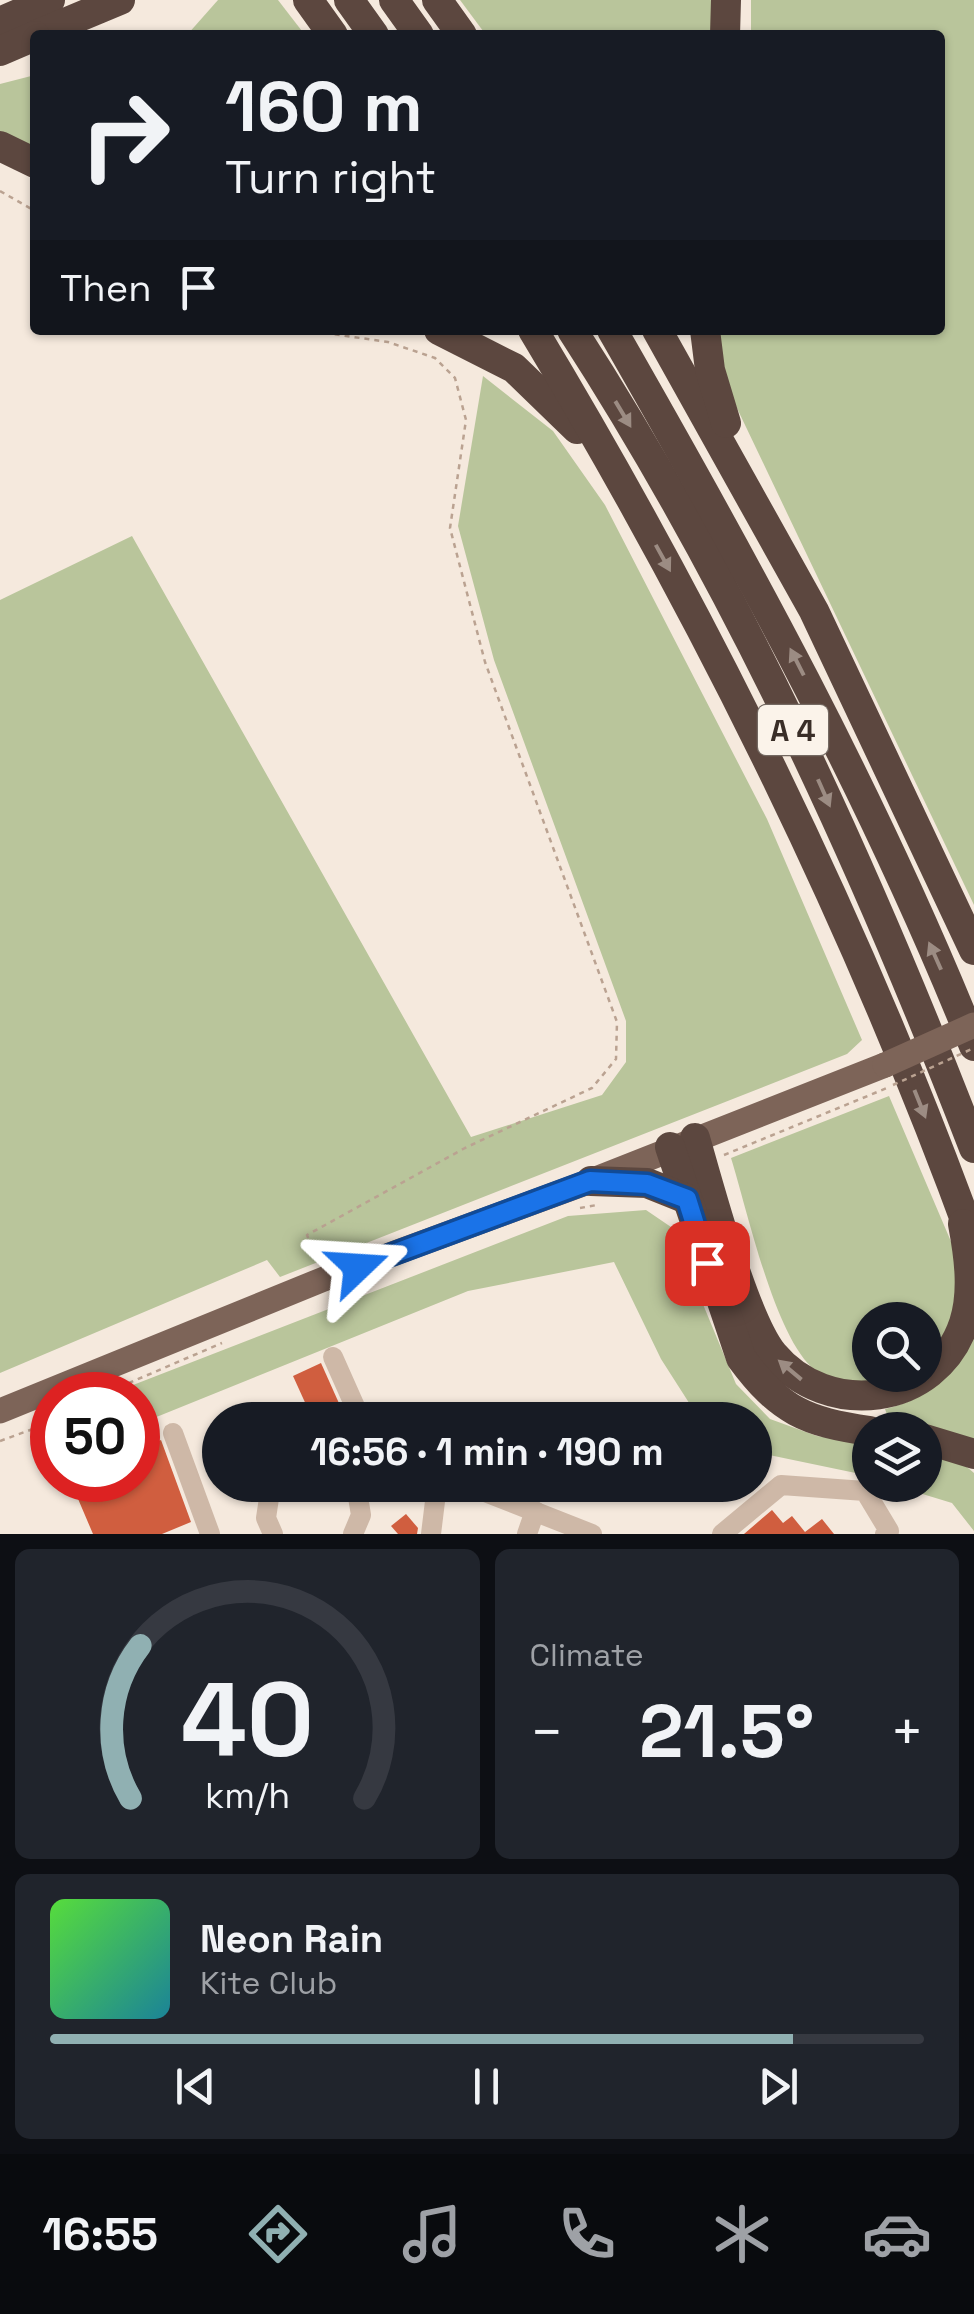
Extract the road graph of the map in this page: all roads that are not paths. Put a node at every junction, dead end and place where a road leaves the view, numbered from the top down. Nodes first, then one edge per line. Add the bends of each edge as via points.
1 (50, 0) edge
2 (120, 0) edge
3 (138, 0) edge
4 (308, 0) edge
5 (349, 0) edge
6 (394, 0) edge
7 (437, 0) edge
8 (726, 0) edge
9 (744, 0) edge
10 (0, 22) edge
11 (48, 30) edge
12 (105, 30) edge
13 (329, 30) edge
14 (370, 30) edge
15 (415, 30) edge
16 (458, 30) edge
17 (725, 30) edge
18 (743, 30) edge
19 (30, 38) edge
20 (0, 51) edge
21 (0, 146) edge
22 (30, 161) edge
23 (450, 335) edge
24 (536, 335) edge
25 (575, 335) edge
26 (615, 335) edge
27 (628, 335) edge
28 (660, 335) edge
29 (706, 335) edge
30 (616, 472) junction
31 (763, 514) junction
32 (974, 950) edge
33 (974, 1025) edge
34 (974, 1047) edge
35 (974, 1148) edge
36 (689, 1150) junction
37 (598, 1192) junction
38 (687, 1199) junction
39 (960, 1207) junction
40 (974, 1244) edge
41 (333, 1357) dead end
42 (353, 1402) edge
43 (0, 1411) edge
44 (852, 1428) edge
45 (174, 1434) dead end
46 (942, 1444) edge
47 (974, 1454) edge
48 (265, 1502) edge
49 (360, 1502) edge
50 (435, 1502) edge
51 (510, 1502) edge
52 (536, 1512) junction
53 (271, 1533) edge
54 (210, 1534) edge
55 (353, 1534) edge
56 (431, 1534) edge
57 (526, 1534) edge
58 (592, 1534) edge
59 (722, 1534) edge
60 (885, 1534) edge

1 - 10 highway
2 - 11 highway
3 - 12 highway
4 - 13 highway
5 - 14 highway
6 - 15 highway
7 - 16 highway
8 - 17 highway
9 - 18 highway
19 - 20 highway
21 - 22 highway
23 - 30 highway via 527,379
24 - 30 highway
25 -> 35 highway, A 4 via 672,498 811,766
34 -> 26 highway, A 4 via 820,707
27 - 31 highway
28 - 31 highway
29 - 31 highway via 718,405
30 -> 39 highway via 813,854
31 - 32 highway via 864,709
33 - 36 main road, bridge via 889,1075
36 - 37 main road
36 - 38 highway
39 -> 36 highway via 969,1301 948,1356 898,1392 844,1394 805,1382 770,1351
37 - 38 highway via 647,1184
37 - 43 main road via 324,1279
38 - 44 highway via 741,1358 762,1387 808,1419
39 - 40 highway
41 - 42 street
45 - 54 street
46 - 47 highway
48 - 53 street
49 - 55 street
50 - 56 street
51 - 52 street
52 - 57 street
52 - 58 street
59 - 60 street via 781,1485 865,1490 889,1530

